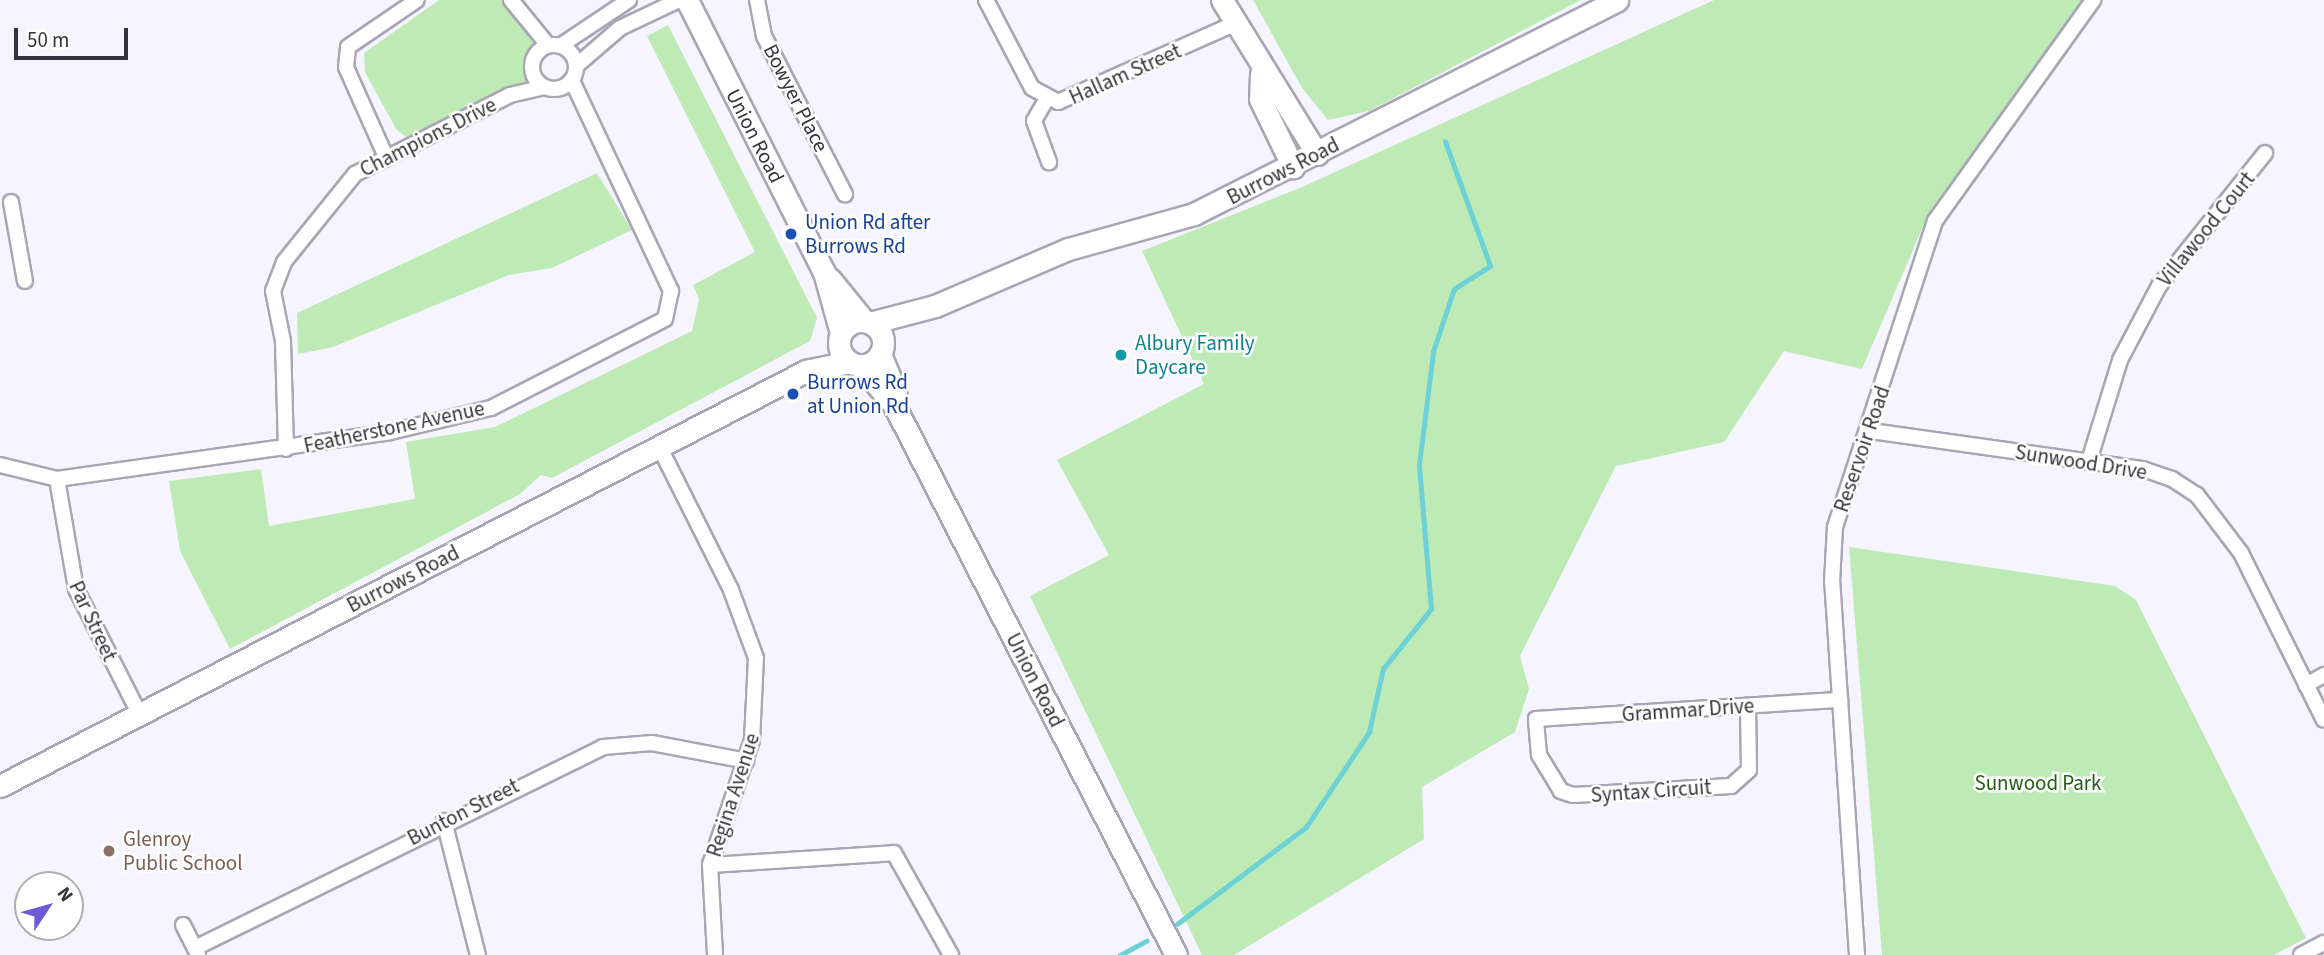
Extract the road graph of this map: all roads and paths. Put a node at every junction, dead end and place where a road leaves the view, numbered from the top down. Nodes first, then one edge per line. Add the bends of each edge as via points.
1 (417, 0) edge
2 (629, 0) edge
3 (679, 0) edge
4 (687, 0) edge
5 (757, 0) edge
6 (986, 0) edge
7 (1222, 0) edge
8 (1617, 0) edge
9 (2093, 0) edge
10 (515, 6) edge
11 (1233, 25) junction
12 (554, 46) junction
13 (533, 62) junction
14 (576, 66) junction
15 (1261, 74) junction
16 (572, 81) junction
17 (549, 89) junction
18 (510, 94) junction
19 (1046, 100) junction
20 (581, 111) junction
21 (2265, 153) dead end
22 (1317, 154) junction
23 (386, 157) junction
24 (1049, 162) dead end
25 (1293, 167) junction
26 (845, 194) dead end
27 (11, 202) dead end
28 (16, 244) junction
29 (0, 248) edge
30 (824, 272) junction
31 (25, 281) dead end
32 (934, 306) junction
33 (867, 322) junction
34 (840, 338) junction
35 (881, 349) junction
36 (855, 364) junction
37 (806, 371) junction
38 (894, 405) junction
39 (1871, 431) junction
40 (659, 446) junction
41 (286, 449) junction
42 (2089, 461) junction
43 (0, 465) edge
44 (57, 479) junction
45 (2324, 675) edge
46 (2306, 685) junction
47 (1840, 700) junction
48 (1748, 706) junction
49 (140, 715) junction
50 (1536, 719) joint
51 (2324, 720) edge
52 (746, 761) junction
53 (0, 786) edge
54 (444, 821) junction
55 (710, 865) junction
56 (183, 925) dead end
57 (2324, 943) edge
58 (197, 951) edge
59 (478, 955) edge
60 (715, 955) edge
61 (951, 955) edge
62 (1176, 955) edge
63 (1857, 955) edge
64 (2301, 955) edge

1 - 23 street via 348,47 346,67
2 - 12 street
3 - 14 street via 620,28
4 - 30 main road, Union Road
5 - 26 street, Bowyer Place via 764,36
6 - 19 street, Hallam Street via 1032,88
7 - 11 main road
8 - 22 main road, Burrows Road
9 - 39 street, Reservoir Road via 1935,222
10 - 12 street
10 - 13 street, Featherstone Avenue
11 - 15 main road
11 - 19 street, Hallam Street via 1076,99
12 - 13 street, Champions Drive
12 - 14 street
13 - 17 street, Featherstone Avenue
13 - 18 street, Champions Drive
14 - 16 street
15 - 22 main road via 1280,90
15 - 25 main road via 1261,99
16 - 17 street, Champions Drive
16 - 20 street, Featherstone Avenue
17 - 18 street, Champions Drive
17 - 20 street, Featherstone Avenue
18 - 23 street, Champions Drive
19 - 24 street via 1034,121
20 - 41 street, Featherstone Avenue via 671,291 665,319 491,408
21 - 42 street, Villawood Court via 2159,286 2120,360
22 - 25 main road, Burrows Road
23 - 41 street, Champions Drive via 342,184 276,276
25 - 32 main road, Burrows Road via 1194,214 1013,268
27 - 28 street
28 - 29 street
28 - 31 street
30 - 33 main road, Union Road
30 - 34 main road, Union Road
32 - 33 main road, Burrows Road
32 - 35 main road, Burrows Road
33 - 34 main road, Burrows Road
33 - 35 main road, Union Road
34 - 36 main road, Union Road
34 - 37 main road, Burrows Road
35 - 36 main road, Burrows Road
35 - 38 main road, Union Road via 896,393
36 - 37 main road, Burrows Road
36 - 38 main road, Union Road
37 - 40 main road, Burrows Road
38 - 62 main road, Union Road
39 - 42 street, Sunwood Drive
39 - 47 street, Reservoir Road via 1835,527
40 - 49 main road, Burrows Road
40 - 52 street, Regina Avenue via 731,590 756,658 757,714
41 - 44 street, Featherstone Avenue
42 - 46 street, Sunwood Drive via 2143,469 2197,495 2241,553
43 - 44 street, Featherstone Avenue
44 - 49 street, Par Street via 76,589
45 - 46 street
46 - 51 street, Sunwood Drive
47 - 48 street, Grammar Drive
47 - 63 street, Reservoir Road
48 - 50 street, Grammar Drive
48 - 50 street, Syntax Circuit via 1749,770 1731,786 1573,795 1561,790 1539,755
49 - 53 main road, Burrows Road
52 - 54 street, Bunton Street via 652,743 603,747
52 - 55 street, Regina Avenue
54 - 58 street, Bunton Street
54 - 59 street
55 - 60 street, Regina Avenue
55 - 61 street via 894,853
56 - 58 street
57 - 64 street

